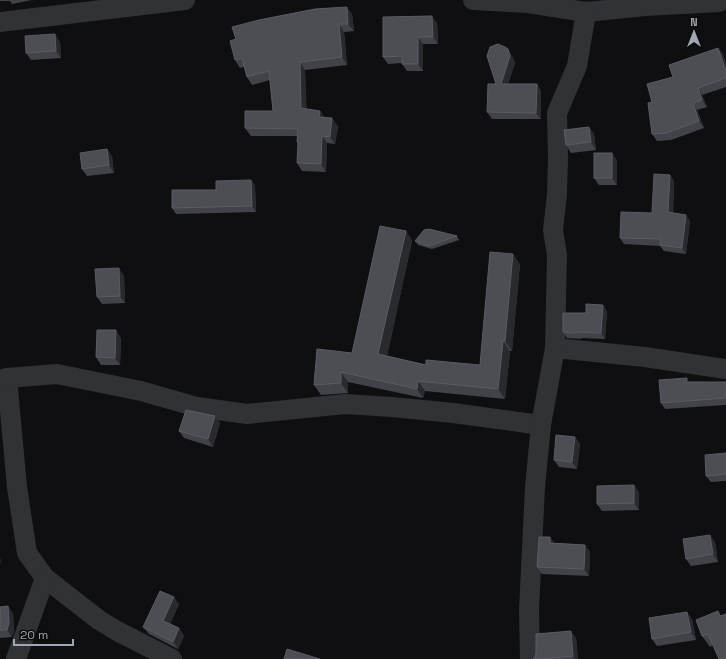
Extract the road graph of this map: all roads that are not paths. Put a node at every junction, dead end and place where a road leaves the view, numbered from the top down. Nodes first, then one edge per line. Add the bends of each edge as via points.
1 (185, 0) edge
2 (472, 0) edge
3 (720, 0) edge
4 (726, 10) edge
5 (586, 12) junction
6 (0, 22) edge
7 (555, 348) junction
8 (726, 368) edge
9 (3, 379) edge
10 (541, 425) junction
11 (45, 578) junction
12 (16, 659) edge
13 (172, 659) edge
14 (530, 659) edge

1 - 6 street
2 - 5 street via 528,3
3 - 4 street
3 - 5 street
5 - 7 street via 577,66 557,113 558,158 554,230 557,255
7 - 8 street
7 - 10 street
9 - 10 street via 57,374 141,390 197,407 247,414 345,404 453,413
9 - 11 street via 27,554
10 - 14 street via 529,610
11 - 12 street
11 - 13 street via 117,631

